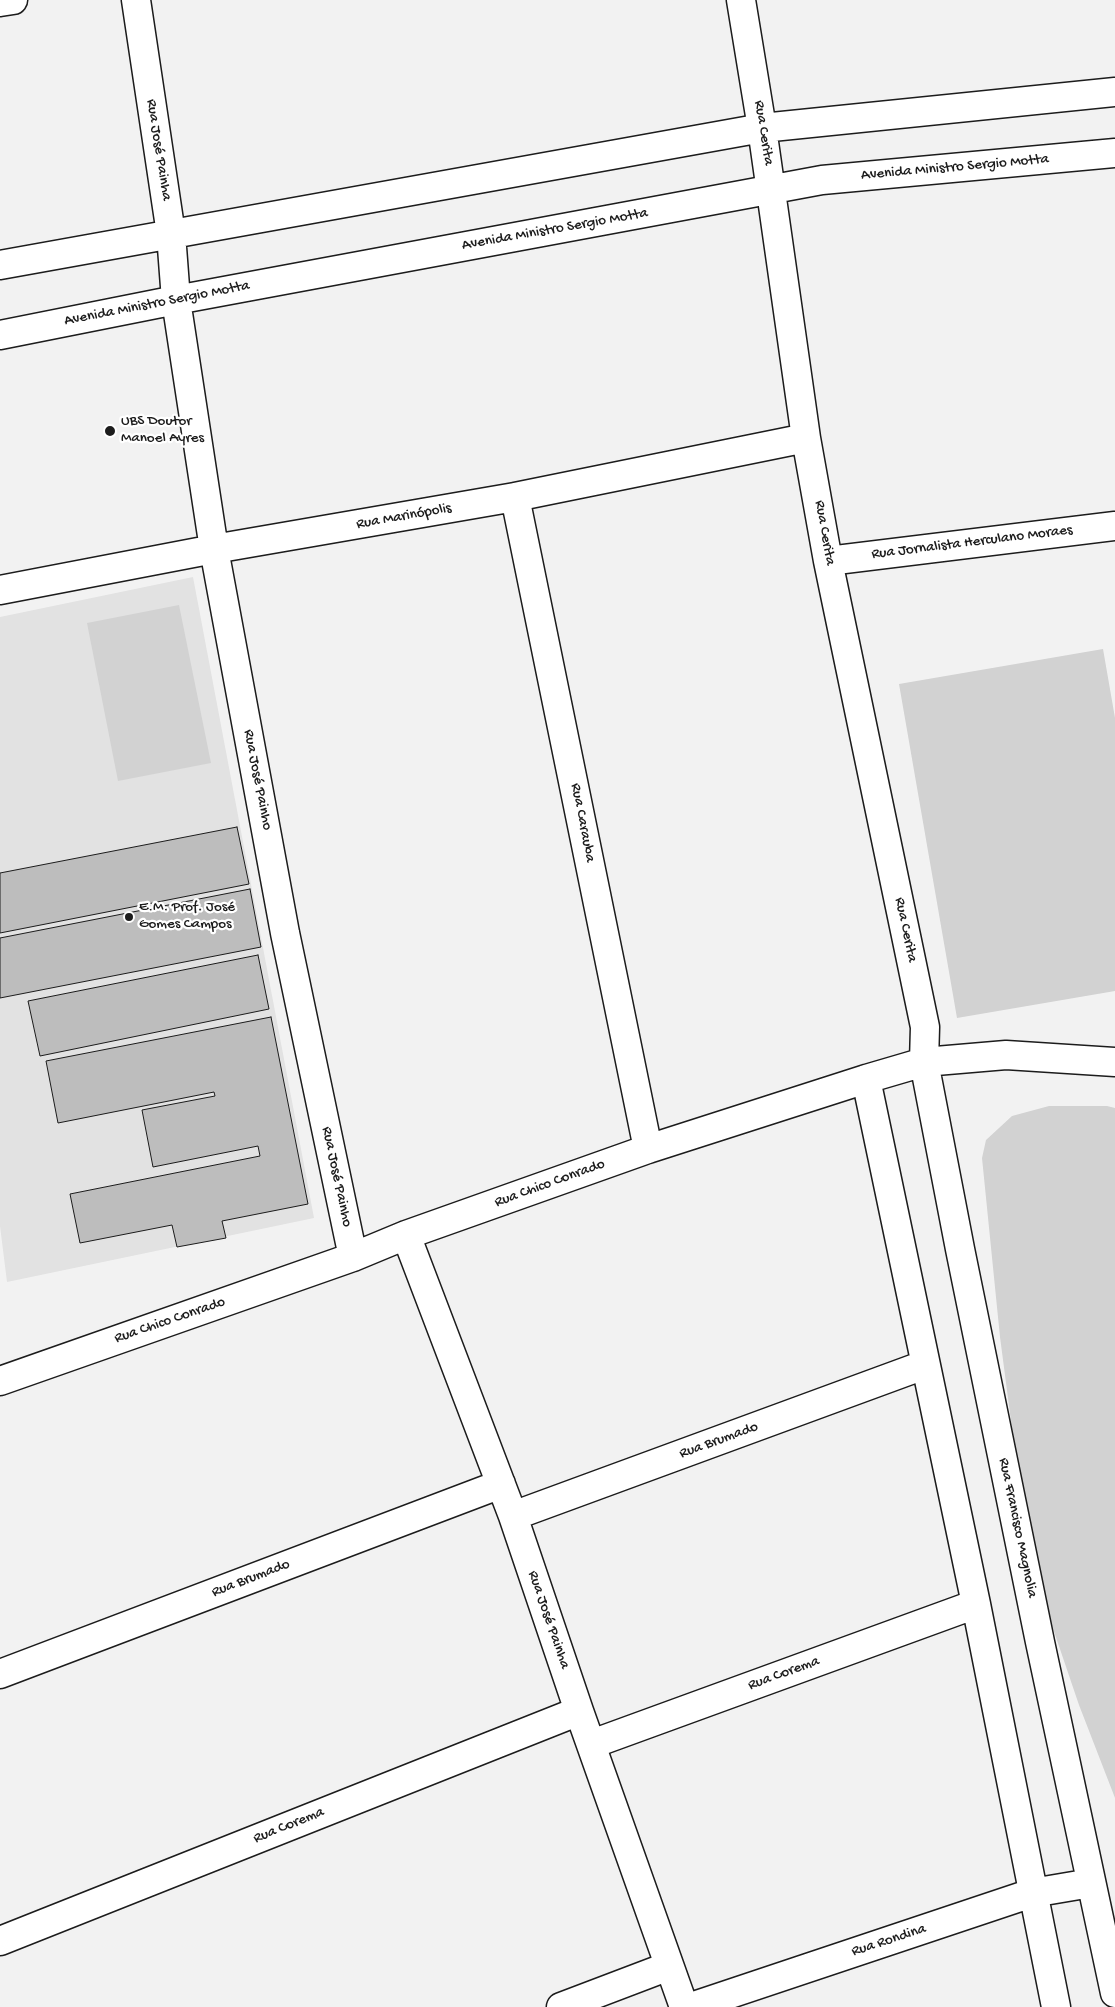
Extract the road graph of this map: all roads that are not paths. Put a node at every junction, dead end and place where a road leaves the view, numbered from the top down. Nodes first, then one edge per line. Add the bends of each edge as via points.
1 (13, 0) edge
2 (136, 0) edge
3 (741, 0) edge
4 (0, 2) edge
5 (1115, 92) edge
6 (762, 128) junction
7 (1115, 153) edge
8 (771, 190) junction
9 (171, 234) junction
10 (0, 265) edge
11 (176, 300) junction
12 (0, 335) edge
13 (806, 438) junction
14 (515, 497) junction
15 (1115, 526) edge
16 (214, 549) junction
17 (828, 561) junction
18 (0, 590) edge
19 (924, 1062) junction
20 (1115, 1062) edge
21 (866, 1079) junction
22 (648, 1149) junction
23 (406, 1235) junction
24 (353, 1257) junction
25 (924, 1365) junction
26 (0, 1381) edge
27 (501, 1484) junction
28 (513, 1516) junction
29 (976, 1604) junction
30 (0, 1674) edge
31 (579, 1711) junction
32 (592, 1744) junction
33 (1091, 1883) junction
34 (1032, 1893) junction
35 (0, 1941) edge
36 (669, 1966) junction
37 (1115, 1993) edge
38 (561, 2007) edge
39 (684, 2007) edge
40 (690, 2007) edge
41 (1056, 2007) edge

1 - 4 street
2 - 9 street, Rua José Painha
3 - 6 street, Rua Cerita
5 - 6 street
6 - 8 street, Rua Cerita
6 - 9 street
7 - 8 street, Avenida Ministro Sergio Motta via 822,180
8 - 11 street, Avenida Ministro Sergio Motta
8 - 13 street, Rua Cerita
9 - 10 street
9 - 11 street, Rua José Painha
11 - 12 street, Avenida Ministro Sergio Motta
11 - 16 street, Rua José Painho
13 - 14 street, Rua Marinópolis
13 - 17 street, Rua Cerita
14 - 16 street, Rua Marinópolis
14 - 22 street, Rua Carauba
15 - 17 street, Rua Jornalista Herculano Moraes
16 - 18 street, Rua Marinópolis
16 - 24 street, Rua José Painho via 285,933
17 - 19 street, Rua Cerita via 925,1027
19 - 20 street, Rua Chico Conrado via 1006,1055
19 - 21 street, Rua Chico Conrado
19 - 33 street, Rua Francisco Magnolia
21 - 22 street, Rua Chico Conrado
21 - 25 street
22 - 23 street, Rua Chico Conrado
23 - 24 street, Rua Chico Conrado
23 - 27 street, Rua José Painha
24 - 26 street, Rua Chico Conrado
25 - 28 street, Rua Brumado
25 - 29 street
27 - 28 street, Rua José Painha
27 - 30 street, Rua Brumado
28 - 31 street, Rua José Painha
29 - 32 street, Rua Corema
29 - 34 street
31 - 32 street, Rua José Painha
31 - 35 street, Rua Corema
32 - 36 street, Rua José Painha
33 - 34 street, Rua Rondina
33 - 37 street, Rua Francisco Magnolia
34 - 40 street, Rua Rondina
34 - 41 street
36 - 38 street
36 - 39 street, Rua José Painha

